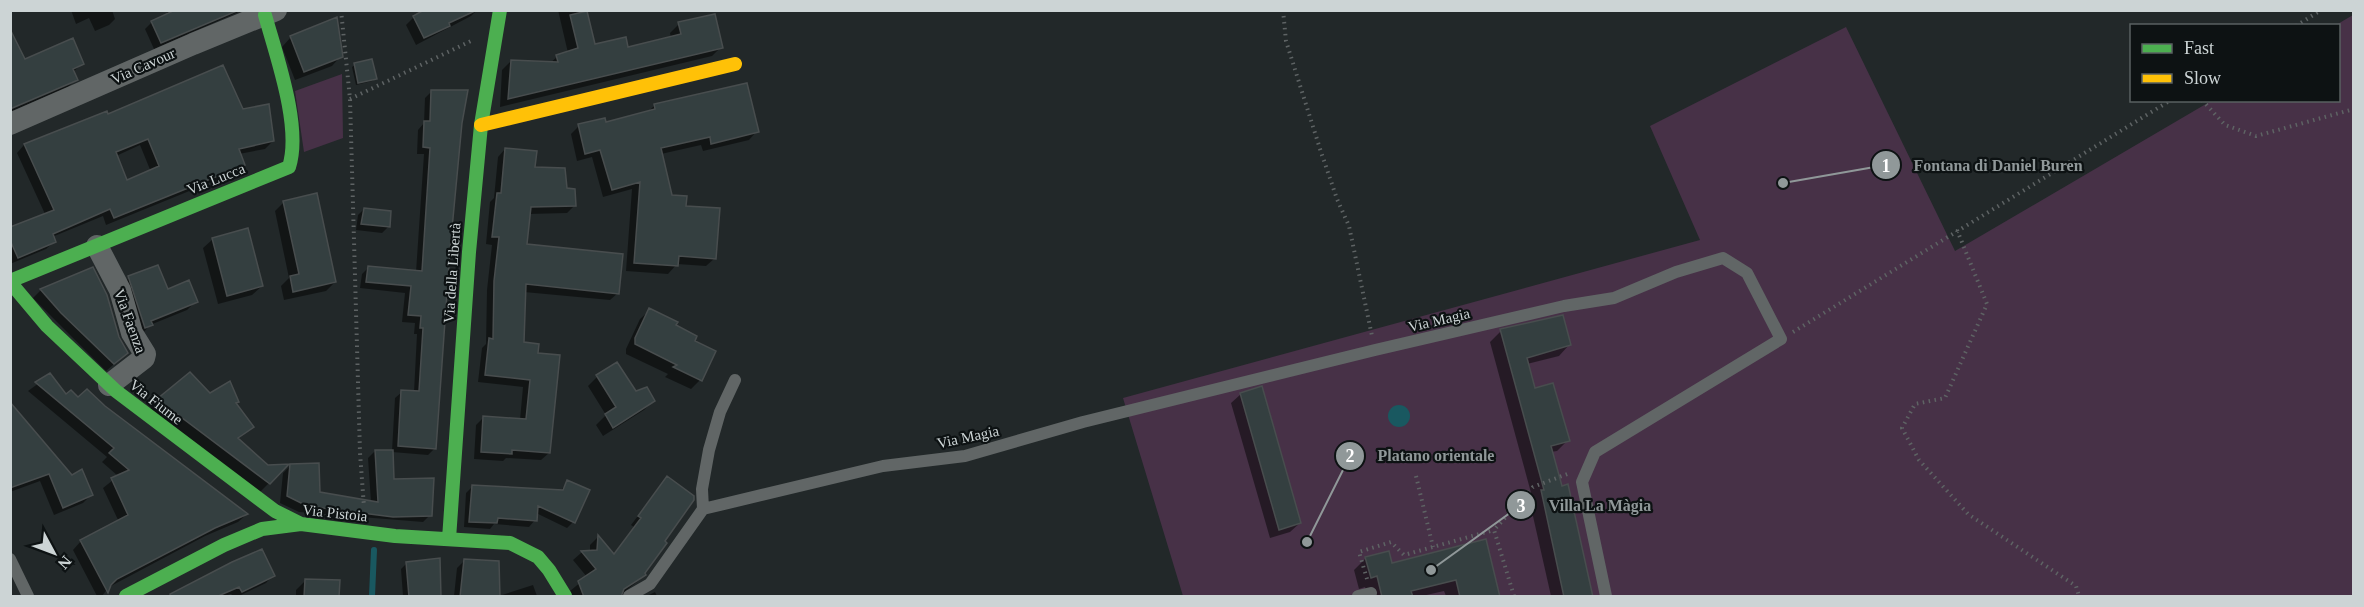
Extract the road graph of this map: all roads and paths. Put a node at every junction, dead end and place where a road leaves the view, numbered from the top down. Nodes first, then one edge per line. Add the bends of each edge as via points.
1 (341, 10) edge
2 (500, 10) edge
3 (1283, 10) edge
4 (2321, 10) edge
5 (270, 13) edge
6 (2299, 24) edge
7 (499, 27) junction
8 (735, 64) dead end
9 (350, 99) junction
10 (2168, 102) edge
11 (2204, 102) edge
12 (2354, 109) edge
13 (10, 124) edge
14 (481, 125) junction
15 (1957, 230) junction
16 (97, 246) junction
17 (10, 282) edge
18 (1781, 339) junction
19 (1375, 350) junction
20 (735, 380) dead end
21 (109, 385) junction
22 (1589, 467) junction
23 (1416, 476) dead end
24 (704, 509) junction
25 (301, 524) junction
26 (1494, 530) junction
27 (365, 533) junction
28 (449, 539) junction
29 (1433, 547) junction
30 (10, 559) edge
31 (152, 591) edge
32 (1371, 593) joint
33 (28, 597) edge
34 (126, 597) edge
35 (565, 597) edge
36 (629, 597) edge
37 (1358, 597) edge
38 (1514, 597) edge
39 (1606, 597) edge
40 (2079, 597) edge

1 - 9 path
2 - 7 street, Via della Libertà
3 - 19 path via 1286,41 1349,226
4 - 6 path
5 - 13 street, Via Cavour
5 - 16 street, Via Lucca via 287,96 293,163
7 - 9 path
7 - 14 street, Via della Libertà
8 - 14 street
9 - 27 path
10 - 15 path
11 - 12 path via 2225,125 2256,136
14 - 28 street, Via della Libertà
15 - 18 path
15 - 40 path via 1987,304 1945,398 1915,404 1902,428 1918,459 1968,514 2076,585
16 - 17 street, Via Lucca
16 - 21 street, Via Faenza via 120,290 132,333 145,354
17 - 21 street, Via Fiume via 47,326
18 - 19 lane, Via Magia via 1747,273 1723,258 1676,272 1614,298
18 - 22 lane via 1595,452
19 - 24 lane, Via Magia via 965,456 883,465
20 - 24 lane via 709,450 702,489
21 - 25 street, Via Fiume via 275,511
22 - 26 path via 1533,487
22 - 39 lane via 1582,482
23 - 29 path
24 - 36 lane via 650,584
25 - 27 street, Via Pistoia
25 - 31 street, Via Pistoia via 262,529 224,545
26 - 29 path
26 - 38 path
27 - 28 street, Via Pistoia
28 - 35 street, Via Pistoia via 510,543 527,549 541,558
29 - 32 path via 1404,555 1390,542 1359,552
30 - 33 lane
31 - 34 street, Via Pistoia
32 - 37 lane

